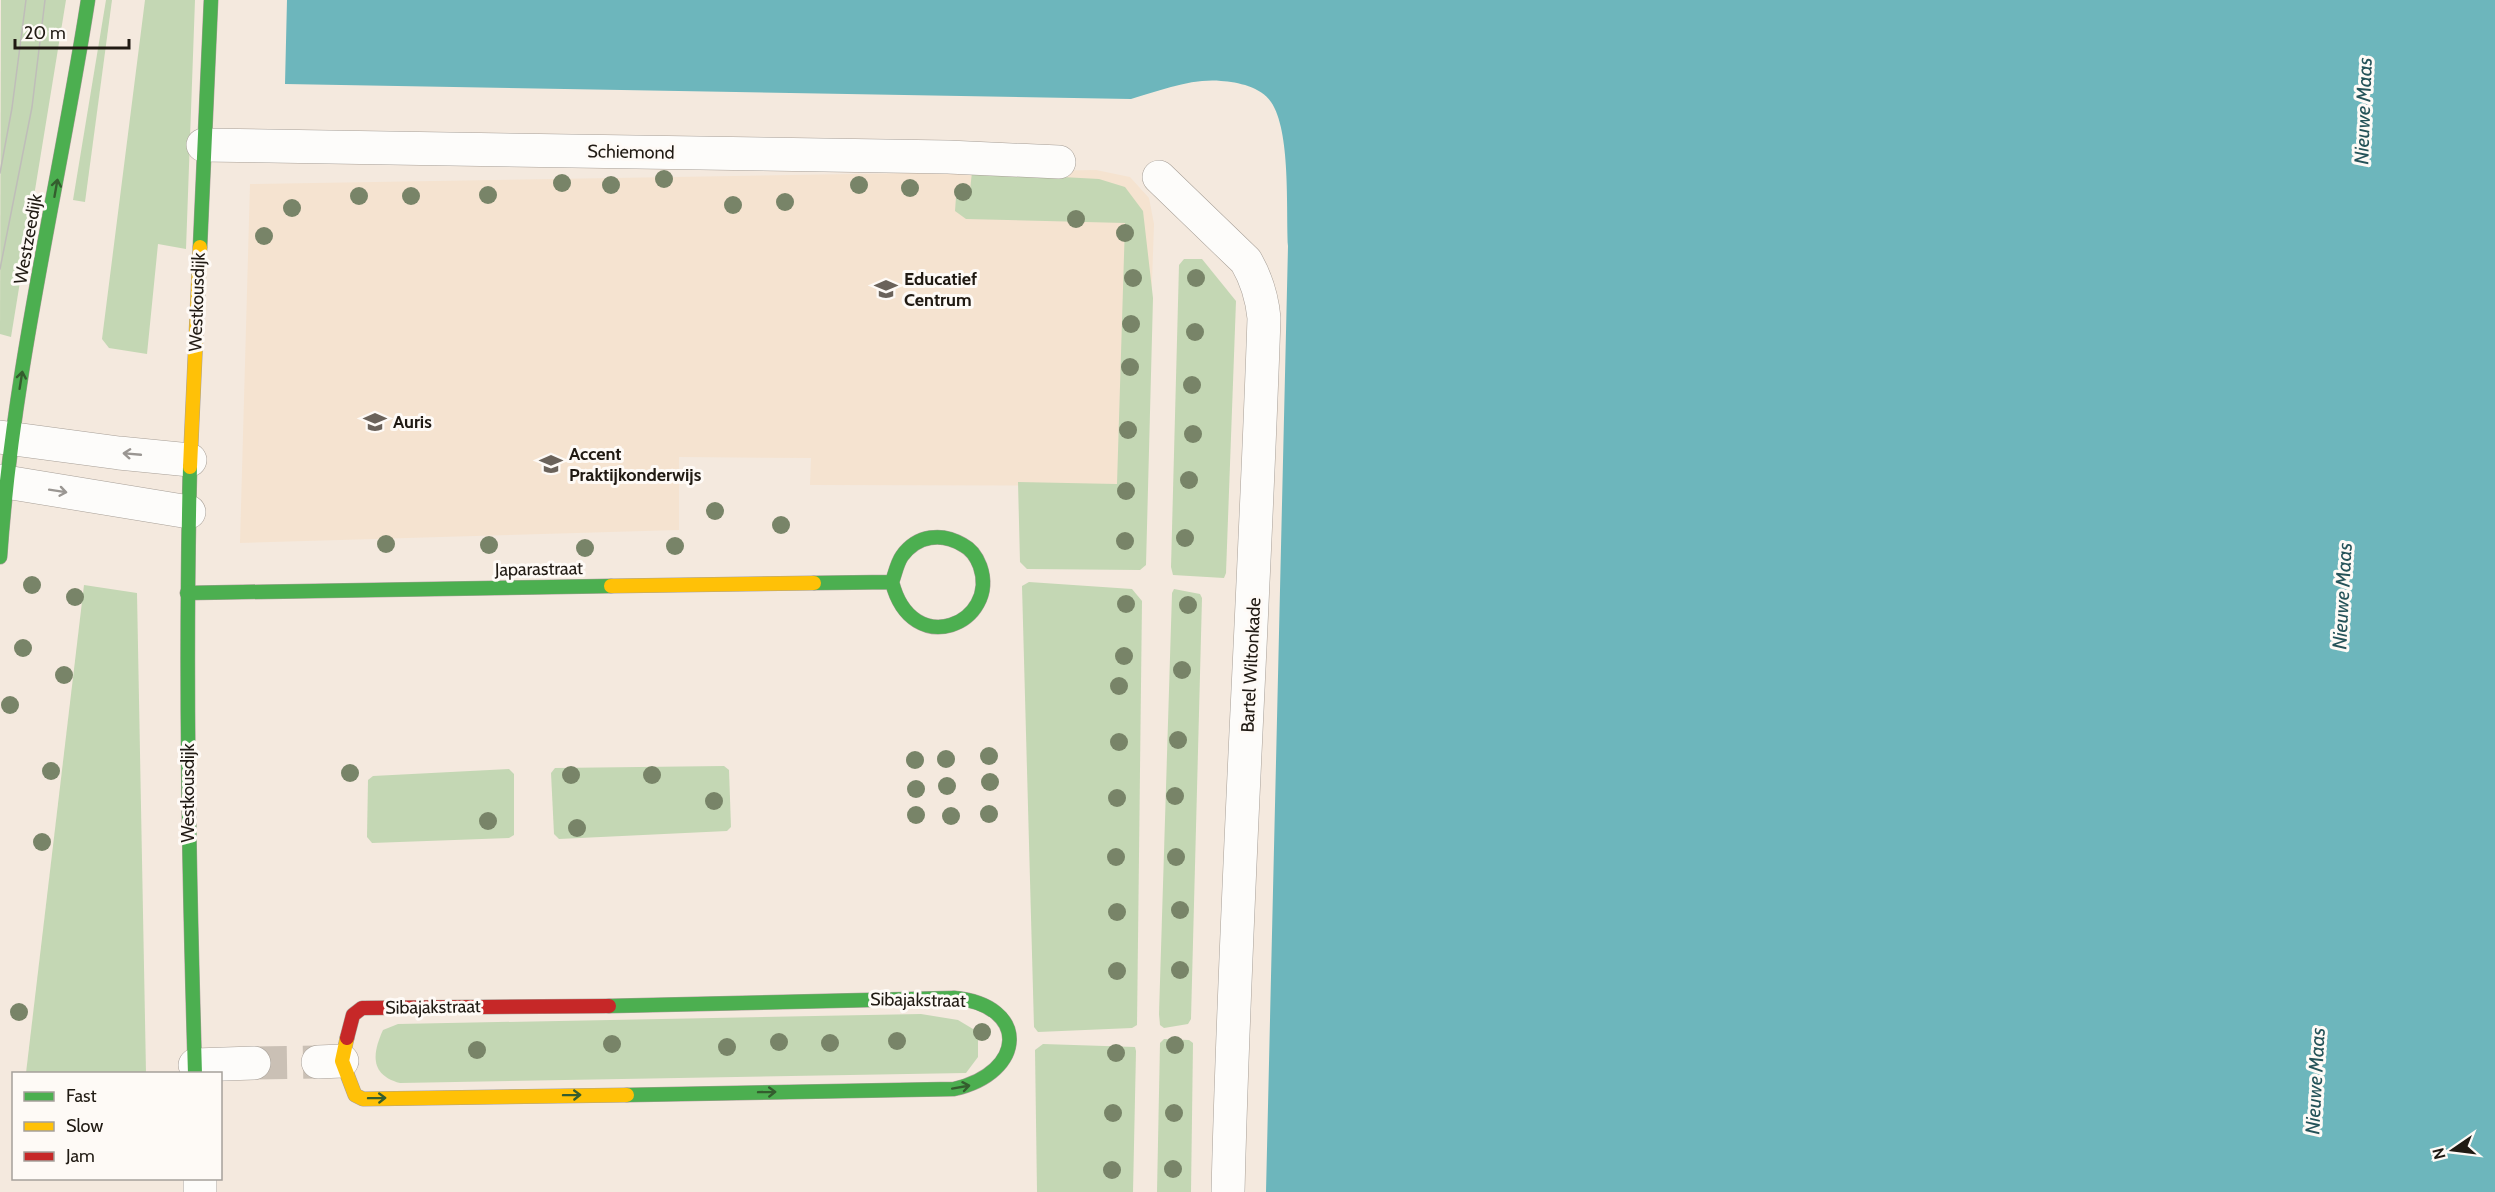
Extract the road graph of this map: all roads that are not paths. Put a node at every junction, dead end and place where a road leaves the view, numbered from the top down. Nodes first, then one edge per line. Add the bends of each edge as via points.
1 (88, 0) edge
2 (210, 0) edge
3 (203, 145) junction
4 (1059, 162) dead end
5 (1159, 177) dead end
6 (6, 437) edge
7 (190, 460) junction
8 (2, 481) edge
9 (189, 512) junction
10 (0, 557) edge
11 (892, 582) junction
12 (187, 593) junction
13 (330, 1061) joint
14 (254, 1063) tunnel mouth
15 (195, 1069) edge
16 (1228, 1192) edge

6 -> 1 street, Westzeedijk via 21,376
2 - 3 street, Westkousdijk
3 - 4 street, Schiemond
3 - 7 street, Westkousdijk
5 - 16 street, Bartel Wiltonkade via 1246,261 1262,298 1264,318
7 -> 6 street
6 - 8 street, Westzeedijk
7 - 9 street, Westkousdijk
8 -> 9 street
8 - 10 street, Westzeedijk
9 - 12 street, Westkousdijk
11 - 11 street via 901,609 919,623 940,628 955,624 977,605 983,576 970,549 943,536 927,537 902,553 894,566
11 - 12 street, Japarastraat
12 - 15 street, Westkousdijk
13 -> 13 street, Sibajakstraat via 355,1095 363,1099 954,1089 969,1087 995,1072 1009,1051 1008,1031 998,1013 976,1001 954,998 362,1008 353,1015
14 - 15 street

